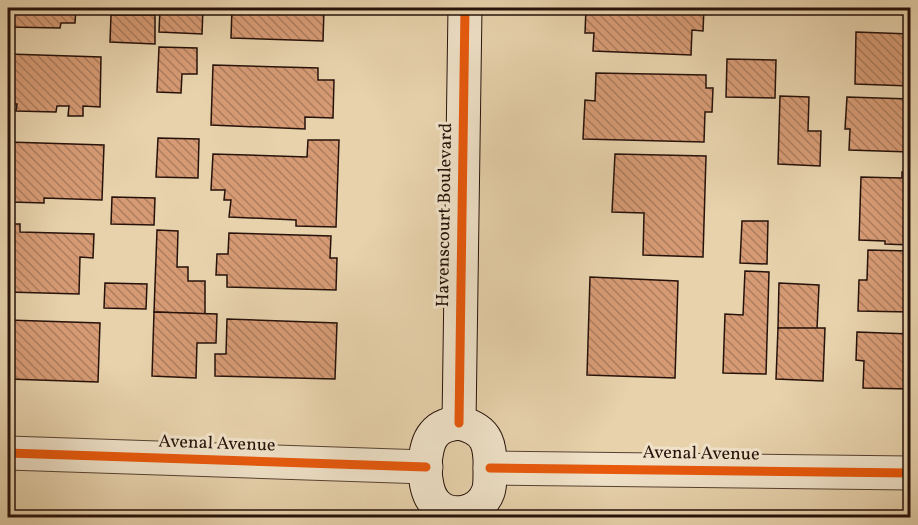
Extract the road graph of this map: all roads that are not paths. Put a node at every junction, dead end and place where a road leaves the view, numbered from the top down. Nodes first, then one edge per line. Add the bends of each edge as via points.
1 (465, 8) edge
2 (459, 423) junction
3 (8, 453) edge
4 (426, 467) junction
5 (490, 468) junction
6 (910, 473) edge
7 (456, 515) edge

1 - 2 street, Havenscourt Boulevard
2 - 4 street via 435,432 428,443
2 - 5 street via 476,429 488,443
3 - 4 street, Avenal Avenue
4 - 7 street via 428,493 435,504
5 - 6 street, Avenal Avenue
5 - 7 street via 488,494 470,511

